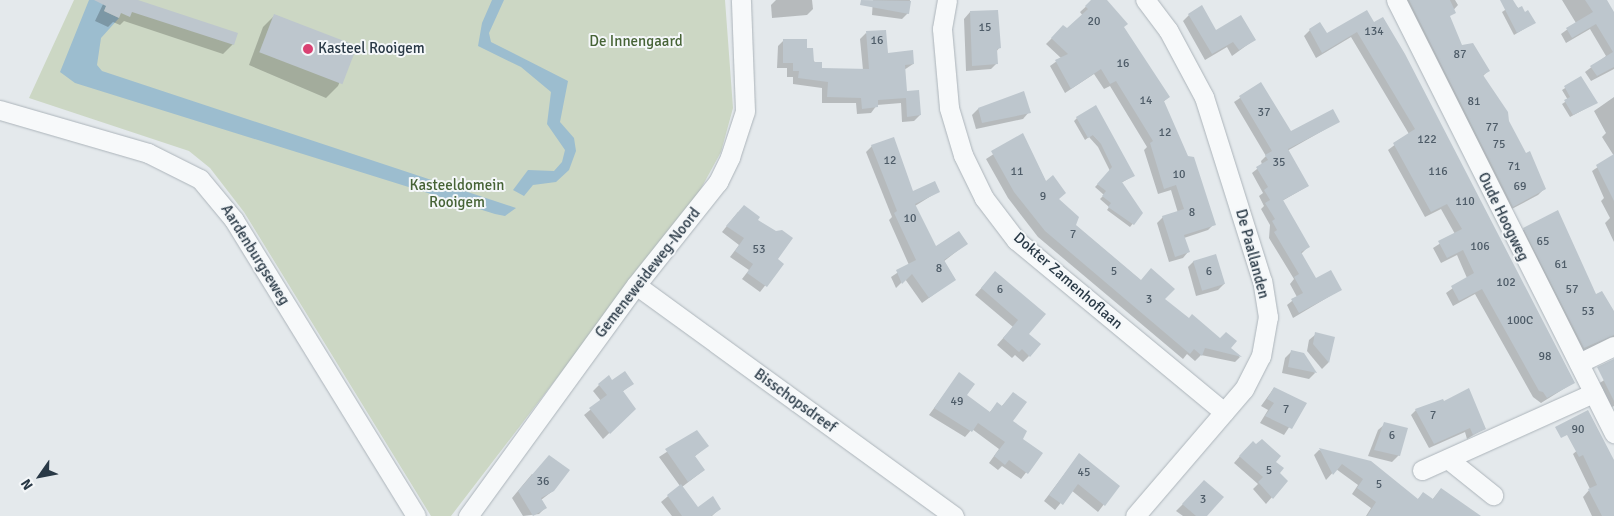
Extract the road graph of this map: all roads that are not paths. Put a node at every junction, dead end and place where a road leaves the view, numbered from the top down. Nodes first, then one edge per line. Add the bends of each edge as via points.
1 (740, 0) edge
2 (947, 0) edge
3 (1145, 0) edge
4 (1396, 0) edge
5 (0, 110) edge
6 (636, 285) junction
7 (1614, 346) edge
8 (1578, 363) junction
9 (1593, 393) junction
10 (1224, 412) junction
11 (1611, 421) edge
12 (1448, 459) junction
13 (1422, 470) dead end
14 (1493, 494) dead end
15 (416, 516) edge
16 (468, 516) edge
17 (954, 516) edge
18 (1135, 516) edge

1 - 6 street, Gemeneweideweg-Noord via 745,111 739,134 718,182
2 - 10 street, Dokter Zamenhoflaan via 942,29 949,108 963,155 984,198 1016,240
3 - 10 street, De Paallanden via 1168,30 1204,97 1262,281 1268,317 1261,356 1244,389
4 - 8 street, Oude Hoogweg
5 - 15 street, Aardenburgseweg via 148,153 200,179 234,220
6 - 16 street, Gemeneweideweg-Noord
6 - 17 street, Bisschopsdreef
7 - 8 street
8 - 9 street, Oude Hoogweg
9 - 11 street, Oude Hoogweg
9 - 12 street
10 - 18 street, De Paallanden
12 - 13 street
12 - 14 street

